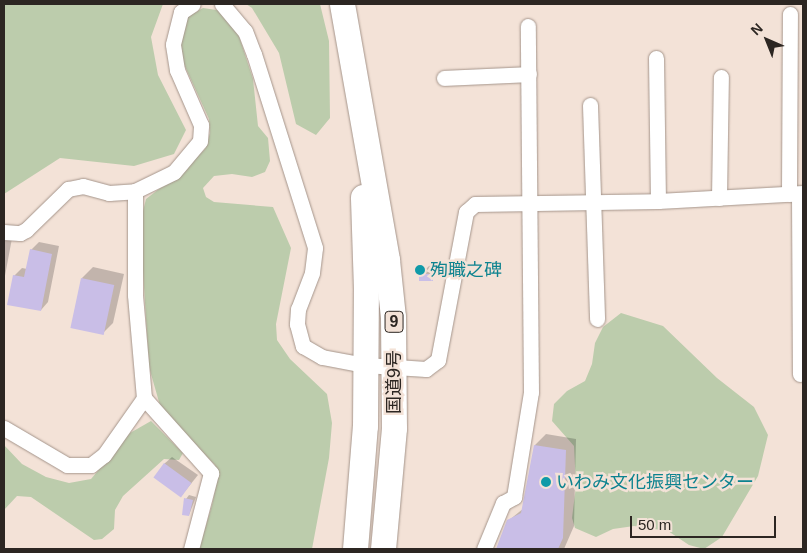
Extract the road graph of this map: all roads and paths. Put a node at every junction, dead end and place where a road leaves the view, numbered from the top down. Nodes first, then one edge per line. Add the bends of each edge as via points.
1 (193, 4) edge
2 (222, 4) edge
3 (342, 4) edge
4 (790, 14) dead end
5 (528, 26) dead end
6 (656, 58) dead end
7 (529, 74) junction
8 (721, 77) dead end
9 (444, 78) dead end
10 (358, 97) junction
11 (590, 105) dead end
12 (134, 191) junction
13 (797, 194) edge
14 (720, 198) junction
15 (658, 201) junction
16 (594, 202) junction
17 (530, 203) junction
18 (4, 232) edge
19 (597, 318) dead end
20 (365, 366) junction
21 (395, 369) junction
22 (800, 374) dead end
23 (144, 398) junction
24 (4, 428) edge
25 (191, 549) edge
26 (355, 549) edge
27 (383, 549) edge
28 (484, 549) edge

1 - 12 street via 181,12 173,44 177,70 201,124 200,141 174,172
2 - 20 street via 245,31 254,54 315,248 312,274 298,309 298,337 310,353
3 - 10 highway, 国道9号 / 9
4 - 13 street
5 - 7 street
6 - 15 street
7 - 9 street
7 - 17 street
8 - 14 street
10 - 20 highway, 国道9号 / 9 via 366,289
10 - 21 highway, 国道9号 / 9 via 387,260
11 - 16 street
12 - 18 street via 109,194 83,186 68,189 26,230
12 - 23 street via 135,296
13 - 14 street
13 - 22 street
14 - 15 street
15 - 16 street
16 - 17 street
16 - 19 street
17 - 21 street via 475,204 466,212 438,360 426,370
17 - 28 street via 531,392 514,497 503,503
20 - 21 street
20 - 26 highway, 国道9号 / 9 via 365,426
21 - 27 highway, 国道9号 / 9 via 394,428
23 - 24 street via 104,455 91,465 67,465
23 - 25 street via 211,473

